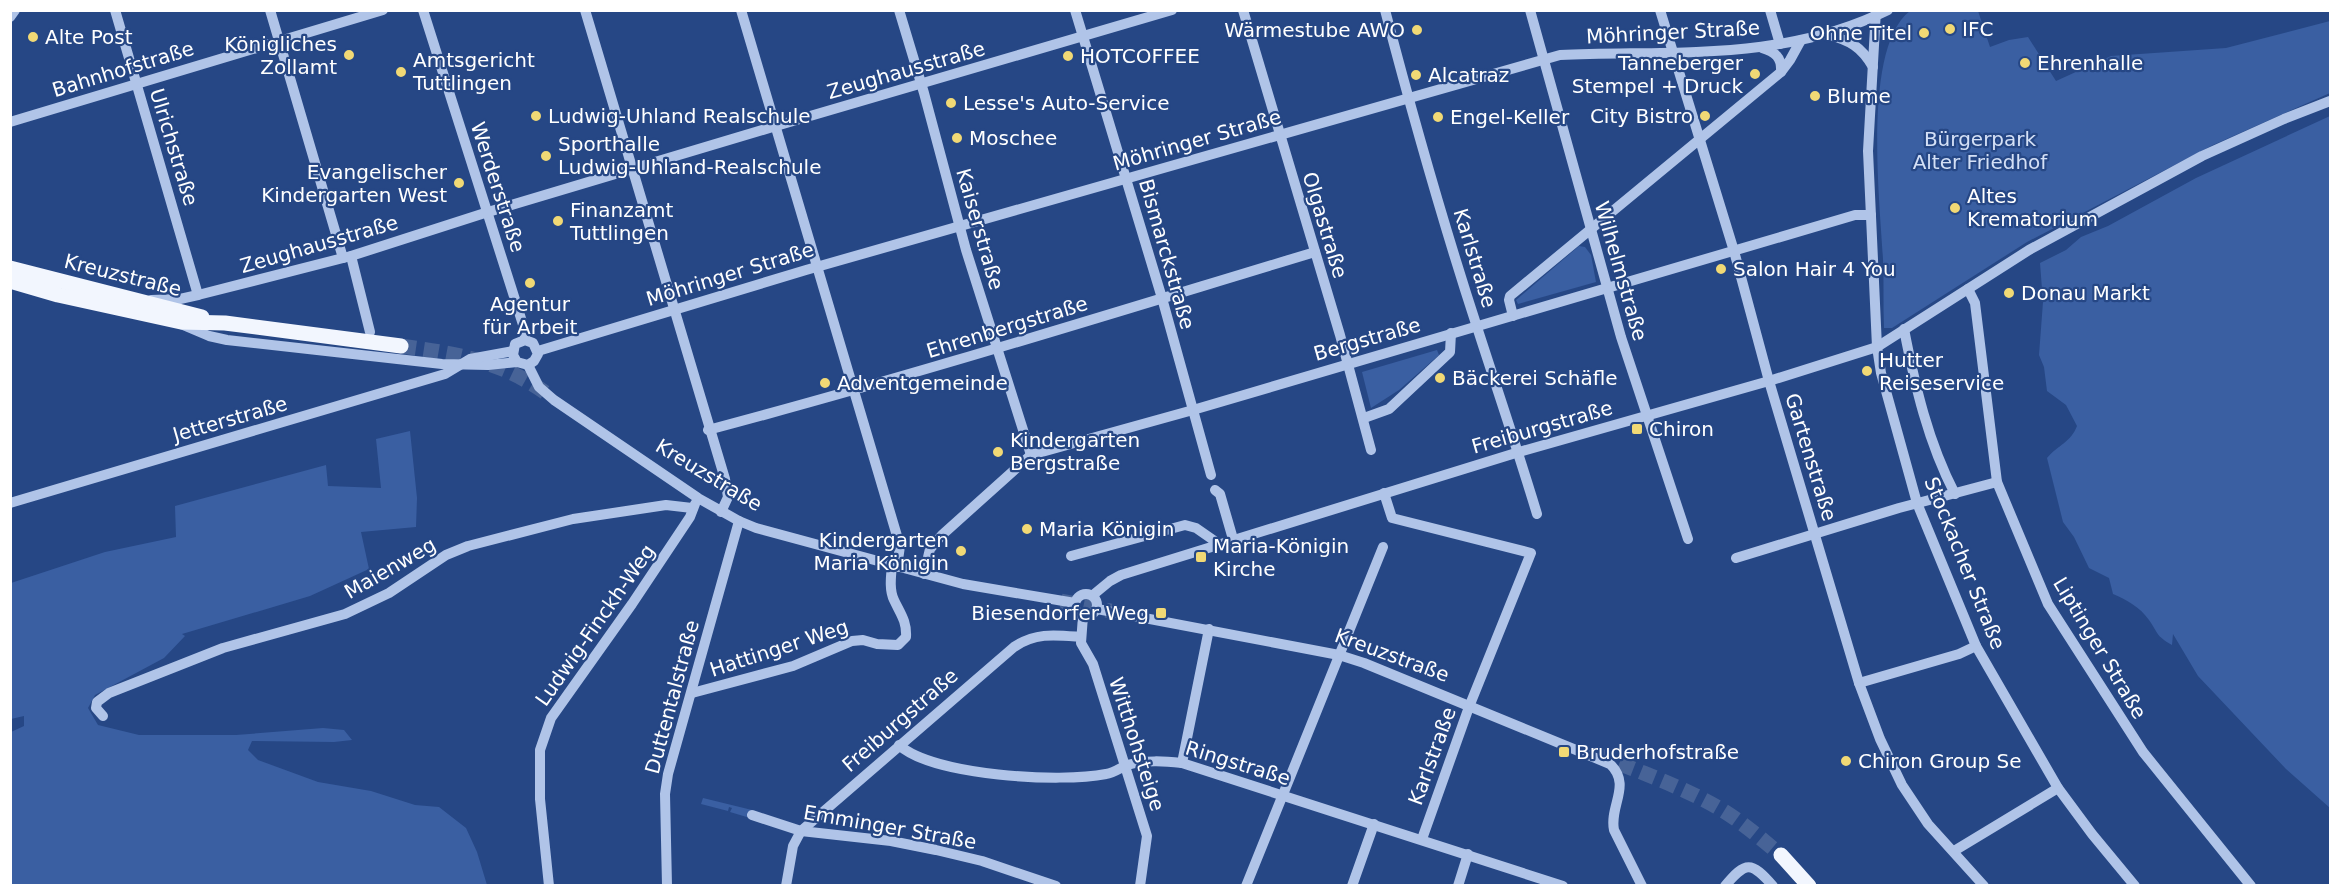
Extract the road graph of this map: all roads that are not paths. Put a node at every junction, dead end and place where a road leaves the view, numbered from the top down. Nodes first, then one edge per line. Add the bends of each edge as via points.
1 (15, 10) edge
2 (115, 10) edge
3 (270, 10) edge
4 (383, 10) edge
5 (423, 10) edge
6 (585, 10) edge
7 (741, 10) edge
8 (899, 10) edge
9 (1075, 10) edge
10 (1172, 10) edge
11 (1243, 10) edge
12 (1385, 10) edge
13 (1530, 10) edge
14 (1660, 10) edge
15 (1770, 10) edge
16 (1888, 10) edge
17 (1876, 14) edge
18 (10, 17) edge
19 (1827, 34) junction
20 (1083, 37) junction
21 (1801, 40) junction
22 (279, 41) junction
23 (1779, 44) junction
24 (1759, 48) junction
25 (1674, 54) junction
26 (1544, 59) junction
27 (1874, 68) junction
28 (1781, 72) junction
29 (137, 84) junction
30 (921, 84) junction
31 (1408, 98) junction
32 (2331, 101) edge
33 (10, 122) edge
34 (776, 126) junction
35 (1279, 135) junction
36 (1700, 138) junction
37 (634, 170) junction
38 (1126, 179) junction
39 (488, 212) junction
40 (1871, 215) junction
41 (959, 226) junction
42 (1590, 231) junction
43 (1734, 251) junction
44 (1315, 252) junction
45 (347, 257) junction
46 (818, 267) junction
47 (10, 268) edge
48 (10, 281) edge
49 (1607, 289) junction
50 (1968, 289) junction
51 (198, 295) junction
52 (129, 298) junction
53 (1162, 298) junction
54 (674, 309) junction
55 (1513, 316) junction
56 (181, 322) junction
57 (225, 323) junction
58 (1476, 326) junction
59 (1904, 329) junction
60 (370, 332) dead end
61 (1452, 333) junction
62 (525, 340) junction
63 (402, 346) tunnel mouth
64 (1877, 347) junction
65 (996, 350) junction
66 (513, 351) junction
67 (537, 351) junction
68 (517, 362) junction
69 (1348, 363) junction
70 (458, 365) junction
71 (528, 365) junction
72 (1769, 381) junction
73 (854, 391) junction
74 (1193, 410) junction
75 (1646, 416) junction
76 (1364, 418) junction
77 (708, 430) junction
78 (1371, 450) dead end
79 (1518, 452) junction
80 (1031, 455) junction
81 (1211, 475) dead end
82 (1997, 482) junction
83 (1215, 490) dead end
84 (1384, 493) junction
85 (1954, 495) junction
86 (10, 503) edge
87 (695, 503) junction
88 (1917, 503) junction
89 (721, 512) junction
90 (1537, 514) dead end
91 (739, 522) junction
92 (1815, 533) junction
93 (1233, 539) junction
94 (1688, 539) dead end
95 (1219, 544) junction
96 (1383, 547) dead end
97 (1071, 556) dead end
98 (1736, 558) dead end
99 (895, 566) junction
100 (924, 574) junction
101 (1093, 595) junction
102 (1075, 603) junction
103 (1097, 609) junction
104 (1083, 616) junction
105 (1209, 629) junction
106 (1081, 637) junction
107 (1976, 646) junction
108 (1339, 655) junction
109 (1859, 683) junction
110 (692, 693) junction
111 (1469, 707) junction
112 (103, 716) dead end
113 (899, 745) junction
114 (1182, 763) junction
115 (1125, 766) junction
116 (2058, 788) junction
117 (1282, 795) junction
118 (752, 815) dead end
119 (1374, 824) junction
120 (801, 831) junction
121 (1422, 839) junction
122 (1954, 851) junction
123 (1468, 854) junction
124 (1780, 855) tunnel mouth
125 (549, 885) edge
126 (667, 885) edge
127 (786, 885) edge
128 (1056, 885) edge
129 (1140, 885) edge
130 (1246, 885) edge
131 (1352, 885) edge
132 (1458, 885) edge
133 (1561, 885) edge
134 (1642, 885) edge
135 (1725, 885) edge
136 (1773, 885) edge
137 (1809, 885) edge
138 (1984, 885) edge
139 (2135, 885) edge
140 (2252, 885) edge

1 - 18 street
2 - 29 street, Ulrichstraße
3 - 22 street
4 - 22 street, Bahnhofstraße
5 - 39 street, Werderstraße
6 - 37 street
7 - 34 street
8 - 30 street, Kaiserstraße
9 - 20 street, Bismarckstraße
10 - 20 street, Zeughausstraße
11 - 35 street, Olgastraße
12 - 31 street, Karlstraße
13 - 26 street, Wilhelmstraße
14 - 25 street, Gartenstraße
15 - 23 street
16 - 17 street, Möhringer Straße
17 - 19 street, Möhringer Straße
17 - 27 street, Stockacher Straße
19 - 21 street, Möhringer Straße
19 - 27 street via 1861,49
20 - 30 street, Zeughausstraße
20 - 38 street, Bismarckstraße
21 - 23 street, Möhringer Straße
21 - 28 street
22 - 29 street, Bahnhofstraße
22 - 45 street
23 - 24 street, Möhringer Straße
24 - 25 street, Möhringer Straße
24 - 28 street via 1775,53 1781,62
25 - 26 street, Möhringer Straße via 1602,53
25 - 36 street, Gartenstraße
26 - 31 street, Möhringer Straße
26 - 42 street, Wilhelmstraße
27 - 40 street, Stockacher Straße via 1868,151
28 - 36 street
29 - 33 street, Bahnhofstraße
29 - 51 street, Ulrichstraße
30 - 34 street, Zeughausstraße
30 - 41 street, Kaiserstraße
31 - 35 street, Möhringer Straße
31 - 58 street, Karlstraße
32 - 50 street via 2202,156 2029,250
34 - 37 street, Zeughausstraße
34 - 46 street
35 - 38 street, Möhringer Straße
35 - 44 street, Olgastraße
36 - 42 street
36 - 43 street, Gartenstraße
37 - 39 street, Zeughausstraße
37 - 54 street
38 - 41 street, Möhringer Straße
38 - 53 street, Bismarckstraße
39 - 45 street, Zeughausstraße
39 - 62 street, Werderstraße
40 - 43 street, Bergstraße via 1855,215
40 - 64 street, Stockacher Straße
41 - 46 street, Möhringer Straße
41 - 65 street, Kaiserstraße
42 - 49 street, Wilhelmstraße
42 - 55 street via 1510,296
43 - 49 street, Bergstraße
43 - 72 street, Gartenstraße
44 - 53 street, Ehrenbergstraße
44 - 69 street, Olgastraße
45 - 51 street, Zeughausstraße
45 - 60 street
46 - 54 street, Möhringer Straße
46 - 73 street
47 - 52 main road, Kreuzstraße
48 - 56 main road, Kreuzstraße
49 - 55 street, Bergstraße
49 - 75 street, Wilhelmstraße
50 - 59 street
50 - 82 street, Liptinger Straße via 1975,303
51 - 52 street, Zeughausstraße via 162,300
52 - 57 main road, Kreuzstraße
53 - 65 street, Ehrenbergstraße
53 - 74 street, Bismarckstraße
54 - 67 street, Möhringer Straße
54 - 77 street
55 - 58 street, Bergstraße
56 - 57 main road, Kreuzstraße
56 - 70 street via 227,340
57 - 63 main road, Kreuzstraße
58 - 61 street, Bergstraße
58 - 79 street, Karlstraße
59 - 64 street
59 - 85 street, Stockacher Straße via 1917,391
61 - 69 street, Bergstraße
61 - 76 street via 1450,352 1389,409
62 - 66 street via 515,344
62 - 67 street via 533,343
64 - 72 street, Freiburgstraße
64 - 88 street, Stockacher Straße
65 - 73 street, Ehrenbergstraße
65 - 80 street, Kaiserstraße
66 - 68 street
66 - 70 street
67 - 71 street
68 - 70 street
68 - 71 street
69 - 74 street, Bergstraße
69 - 76 street, Olgastraße
70 - 86 street, Jetterstraße via 445,374
71 - 87 street, Kreuzstraße via 539,387 554,400
72 - 75 street, Freiburgstraße
72 - 92 street, Gartenstraße
73 - 77 street, Ehrenbergstraße
73 - 99 street via 900,546
74 - 80 street, Bergstraße
74 - 81 street, Bismarckstraße
75 - 79 street, Freiburgstraße
75 - 94 street, Wilhelmstraße
76 - 78 street, Olgastraße
77 - 89 street via 727,490
79 - 84 street, Freiburgstraße
79 - 90 street, Karlstraße
80 - 100 street, Bergstraße via 942,535 930,549
82 - 85 street
82 - 140 street, Liptinger Straße via 2048,604 2143,752
83 - 93 street
84 - 93 street, Freiburgstraße
84 - 111 street, Karlstraße via 1392,518 1531,553
85 - 88 street
87 - 89 street, Kreuzstraße
87 - 112 street, Maienweg via 573,519 468,546 345,614 223,648 109,693 97,702 96,708
87 - 125 street, Ludwig-Finckh-Weg via 690,518 551,718 540,750 540,799
88 - 92 street
88 - 107 street, Stockacher Straße
89 - 91 street, Kreuzstraße
91 - 99 street, Kreuzstraße
91 - 110 street, Duttentalstraße
92 - 98 street
92 - 109 street, Gartenstraße
93 - 95 street, Freiburgstraße
95 - 97 street via 1185,525
95 - 101 street, Freiburgstraße via 1121,575
96 - 108 street
99 - 100 street, Kreuzstraße
99 - 110 street, Hattinger Weg via 893,599 907,628 906,637 898,645 852,641 794,666
100 - 102 street, Kreuzstraße
101 - 102 street via 1082,594
101 - 103 street
102 - 104 street
103 - 104 street via 1090,616
103 - 105 street, Kreuzstraße
104 - 106 street, Witthohsteige
105 - 108 street, Kreuzstraße
105 - 114 street
106 - 113 street, Freiburgstraße via 1042,634 1024,640
106 - 115 street, Witthohsteige
107 - 109 street
107 - 116 street, Stockacher Straße
108 - 111 street, Kreuzstraße
108 - 117 street
109 - 122 street, Gartenstraße via 1902,785 1928,824
110 - 126 street, Duttentalstraße via 665,790
111 - 121 street, Karlstraße
111 - 134 street, Kreuzstraße via 1602,760 1615,769 1621,786 1613,822
113 - 115 street, Ringstraße via 923,760 998,774 1070,778 1109,774
113 - 120 street, Freiburgstraße
114 - 115 street, Ringstraße via 1142,762
114 - 117 street, Ringstraße
115 - 129 street, Witthohsteige via 1147,836
116 - 122 street
116 - 139 street, Stockacher Straße
117 - 119 street, Ringstraße
117 - 130 street
118 - 120 street, Emminger Straße
119 - 121 street, Ringstraße
119 - 131 street
120 - 127 street, Freiburgstraße via 793,846
120 - 128 street, Emminger Straße via 936,850
121 - 123 street, Ringstraße
122 - 138 street, Gartenstraße
123 - 132 street
123 - 133 street, Ringstraße
124 - 137 main road
135 - 136 street via 1746,866 1754,867

